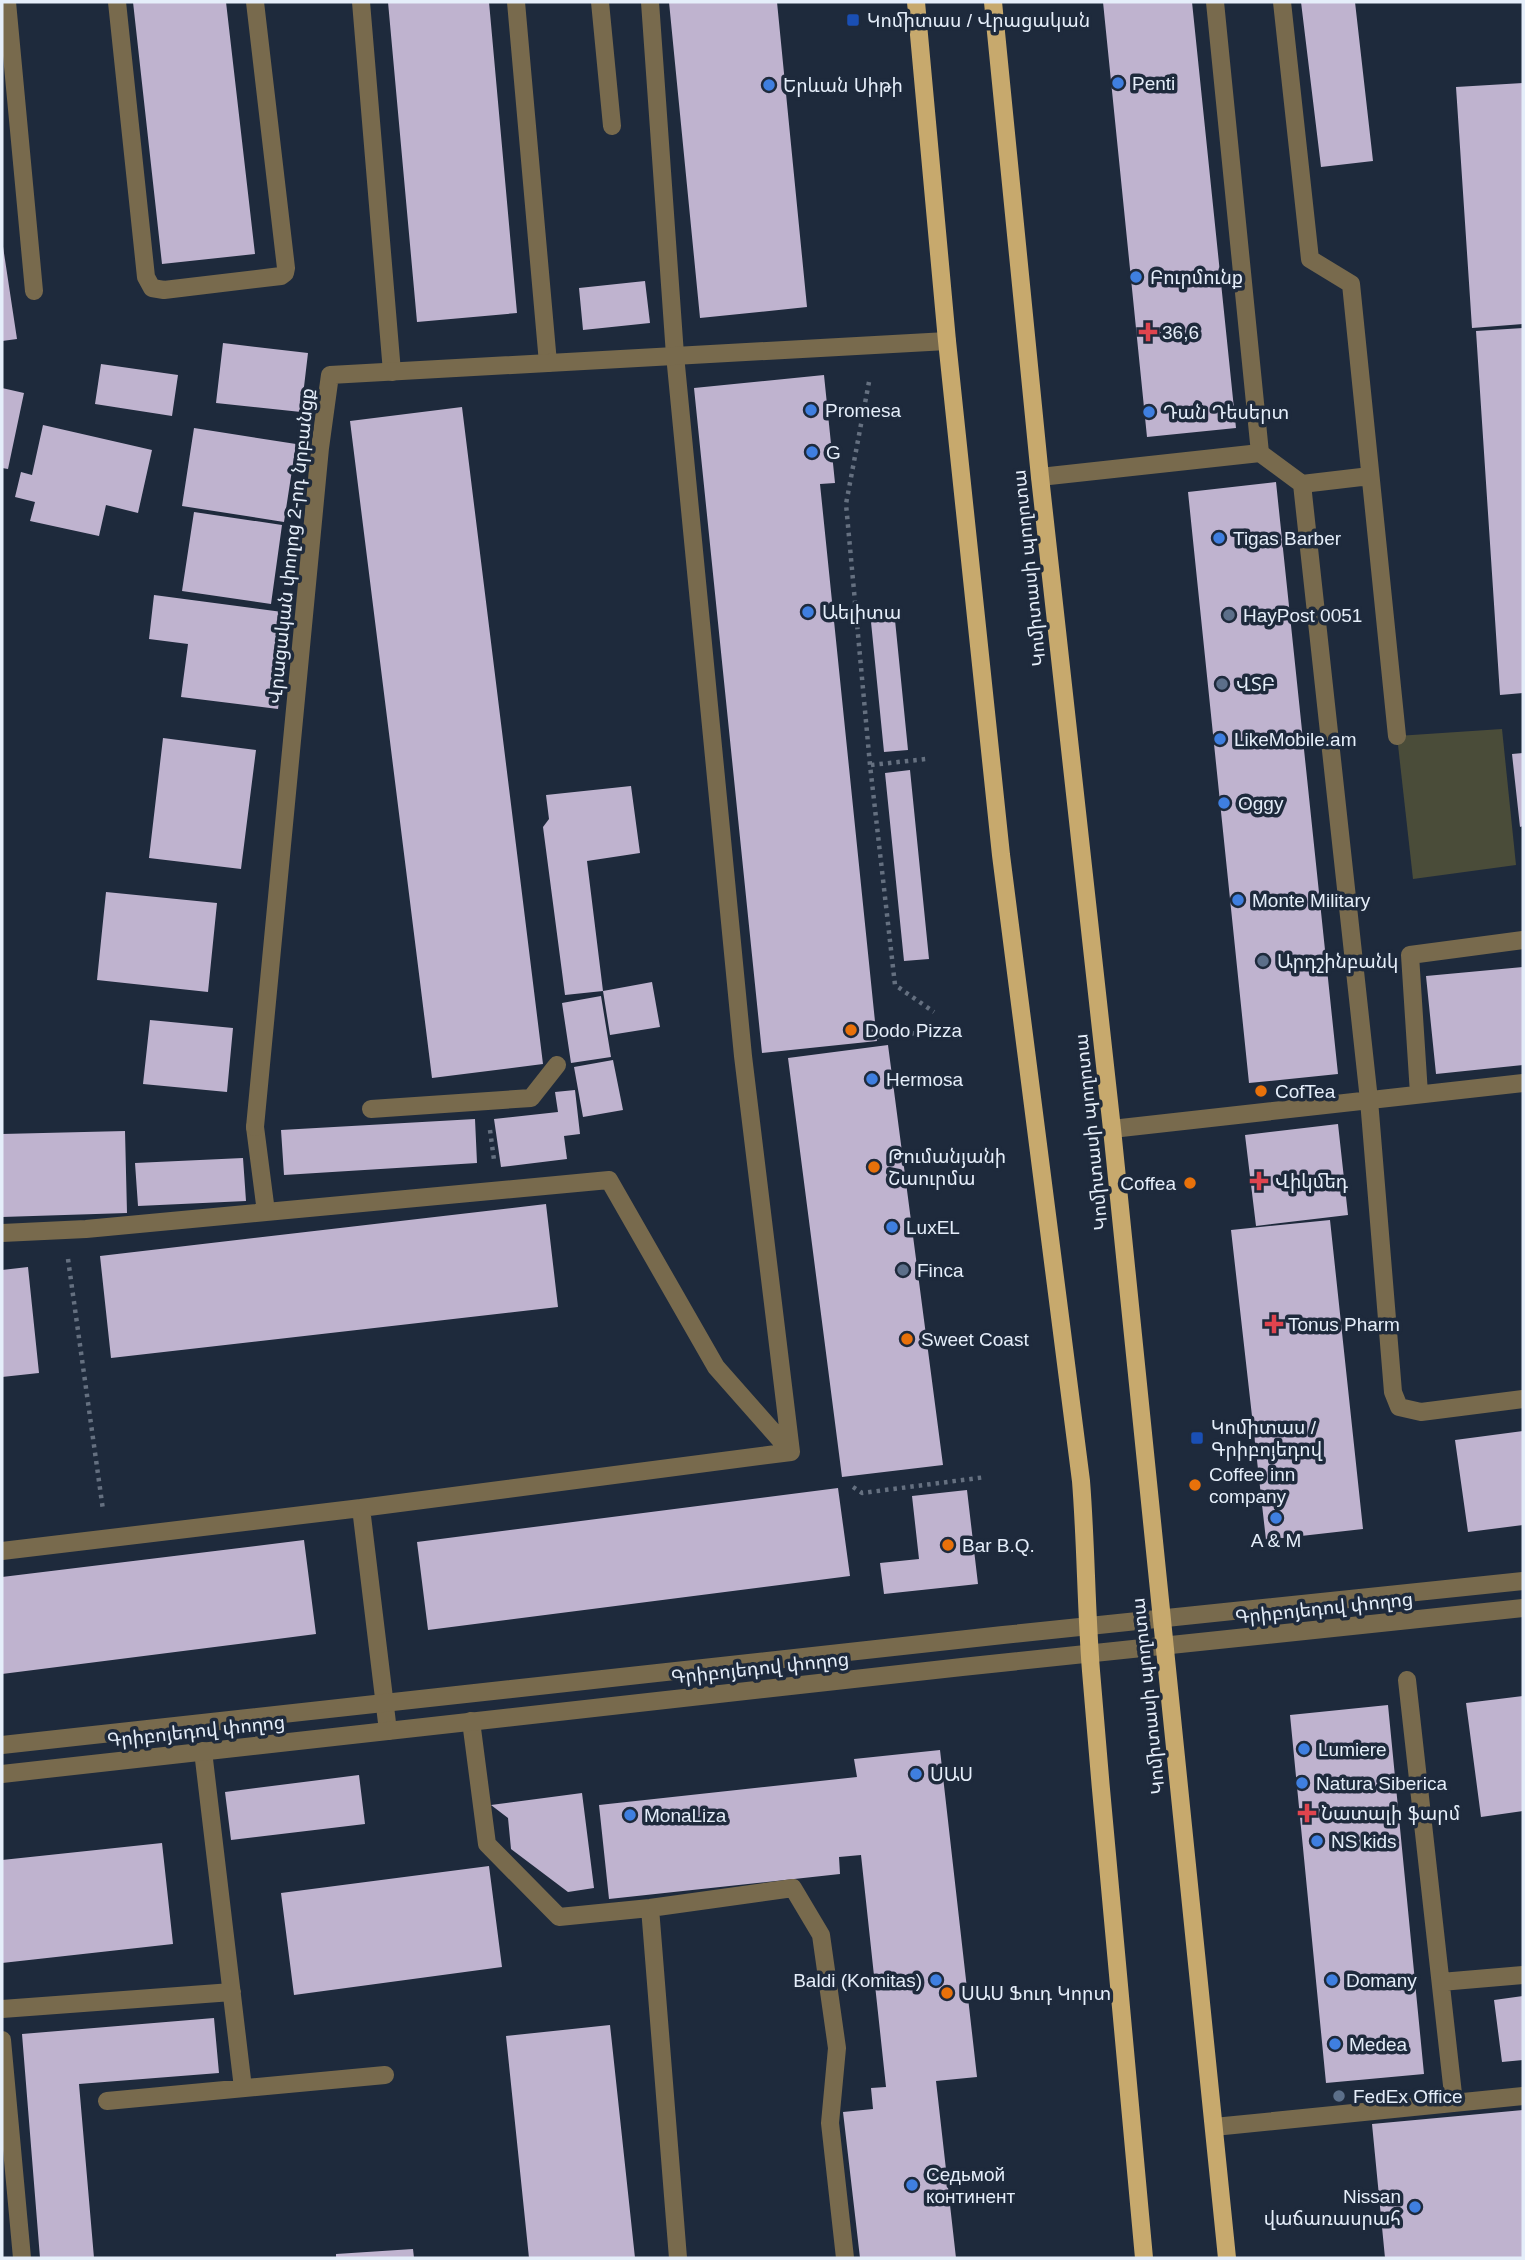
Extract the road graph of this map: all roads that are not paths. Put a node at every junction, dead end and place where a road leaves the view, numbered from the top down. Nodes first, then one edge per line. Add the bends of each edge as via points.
1 (7, 2) edge
2 (117, 2) edge
3 (255, 2) edge
4 (361, 2) edge
5 (516, 2) edge
6 (600, 2) edge
7 (650, 2) edge
8 (916, 2) edge
9 (993, 2) edge
10 (1215, 2) edge
11 (1282, 2) edge
12 (612, 126) dead end
13 (34, 291) dead end
14 (947, 341) junction
15 (675, 355) junction
16 (548, 363) junction
17 (392, 372) junction
18 (1260, 453) junction
19 (1370, 476) junction
20 (1040, 477) junction
21 (1302, 484) junction
22 (1397, 736) dead end
23 (1523, 940) edge
24 (556, 1065) dead end
25 (1523, 1083) edge
26 (1419, 1094) junction
27 (1368, 1100) junction
28 (370, 1109) dead end
29 (1112, 1129) junction
30 (266, 1212) junction
31 (2, 1233) edge
32 (1523, 1399) edge
33 (791, 1452) junction
34 (361, 1508) junction
35 (2, 1551) edge
36 (1523, 1581) edge
37 (1523, 1608) edge
38 (1161, 1619) junction
39 (1089, 1626) junction
40 (1165, 1647) junction
41 (1090, 1655) junction
42 (1407, 1679) dead end
43 (385, 1703) junction
44 (471, 1721) junction
45 (388, 1731) junction
46 (2, 1745) edge
47 (203, 1751) junction
48 (2, 1774) edge
49 (650, 1908) junction
50 (1523, 1975) edge
51 (1441, 1982) junction
52 (232, 1992) junction
53 (2, 2009) edge
54 (2, 2040) edge
55 (384, 2075) dead end
56 (243, 2088) junction
57 (1523, 2096) edge
58 (107, 2101) dead end
59 (1454, 2103) junction
60 (1214, 2127) junction
61 (22, 2258) edge
62 (678, 2258) edge
63 (845, 2258) edge
64 (1144, 2258) edge
65 (1227, 2258) edge

1 - 13 street
2 - 3 street via 146,277 152,288 164,290 285,273
4 - 17 street
5 - 16 street
6 - 12 street
7 - 15 street
8 - 14 main road
9 - 20 main road, Կոմիտասի պողոտա
10 - 18 street
11 - 19 street via 1310,259 1351,284
14 - 15 street, Վրացական փողոց 2-րդ նրբանցք
14 - 39 main road via 1001,855 1081,1480
15 - 16 street, Վրացական փողոց 2-րդ նրբանցք
15 - 33 street via 743,1056
16 - 17 street, Վրացական փողոց 2-րդ նրբանցք
17 - 30 street, Վրացական փողոց 2-րդ նրբանցք via 330,375 256,1127
18 - 20 street
18 - 21 street
19 - 21 street
19 - 22 street
20 - 29 main road, Կոմիտասի պողոտա
21 - 27 street
23 - 26 street via 1410,955
24 - 28 street via 531,1098
25 - 26 street
26 - 27 street
27 - 29 street
27 - 32 street via 1393,1392 1399,1408 1421,1412
29 - 38 main road, Կոմիտասի պողոտա
30 - 31 street
30 - 33 street via 609,1180 716,1367
33 - 34 street
34 - 35 street
34 - 43 street
36 - 38 street, Գրիբոյեդով փողոց
37 - 40 street, Գրիբոյեդով փողոց
38 - 39 street, Գրիբոյեդով փողոց
38 - 40 main road, Կոմիտասի պողոտա
39 - 41 main road
39 - 43 street, Գրիբոյեդով փողոց
40 - 41 street, Գրիբոյեդով փողոց
40 - 60 main road, Կոմիտասի պողոտա
41 - 44 street, Գրիբոյեդով փողոց
41 - 64 main road
42 - 51 street
43 - 45 street
43 - 46 street, Գրիբոյեդով փողոց
44 - 45 street, Գրիբոյեդով փողոց
44 - 49 street via 487,1844 559,1917
45 - 47 street, Գրիբոյեդով փողոց
47 - 48 street, Գրիբոյեդով փողոց
47 - 52 street
49 - 62 street
49 - 63 street via 793,1888 821,1935 837,2048 830,2123
50 - 51 street
51 - 59 street
52 - 53 street
52 - 56 street
54 - 61 street
55 - 56 street
56 - 58 street
57 - 59 street
59 - 60 street
60 - 65 main road, Կոմիտասի պողոտա

